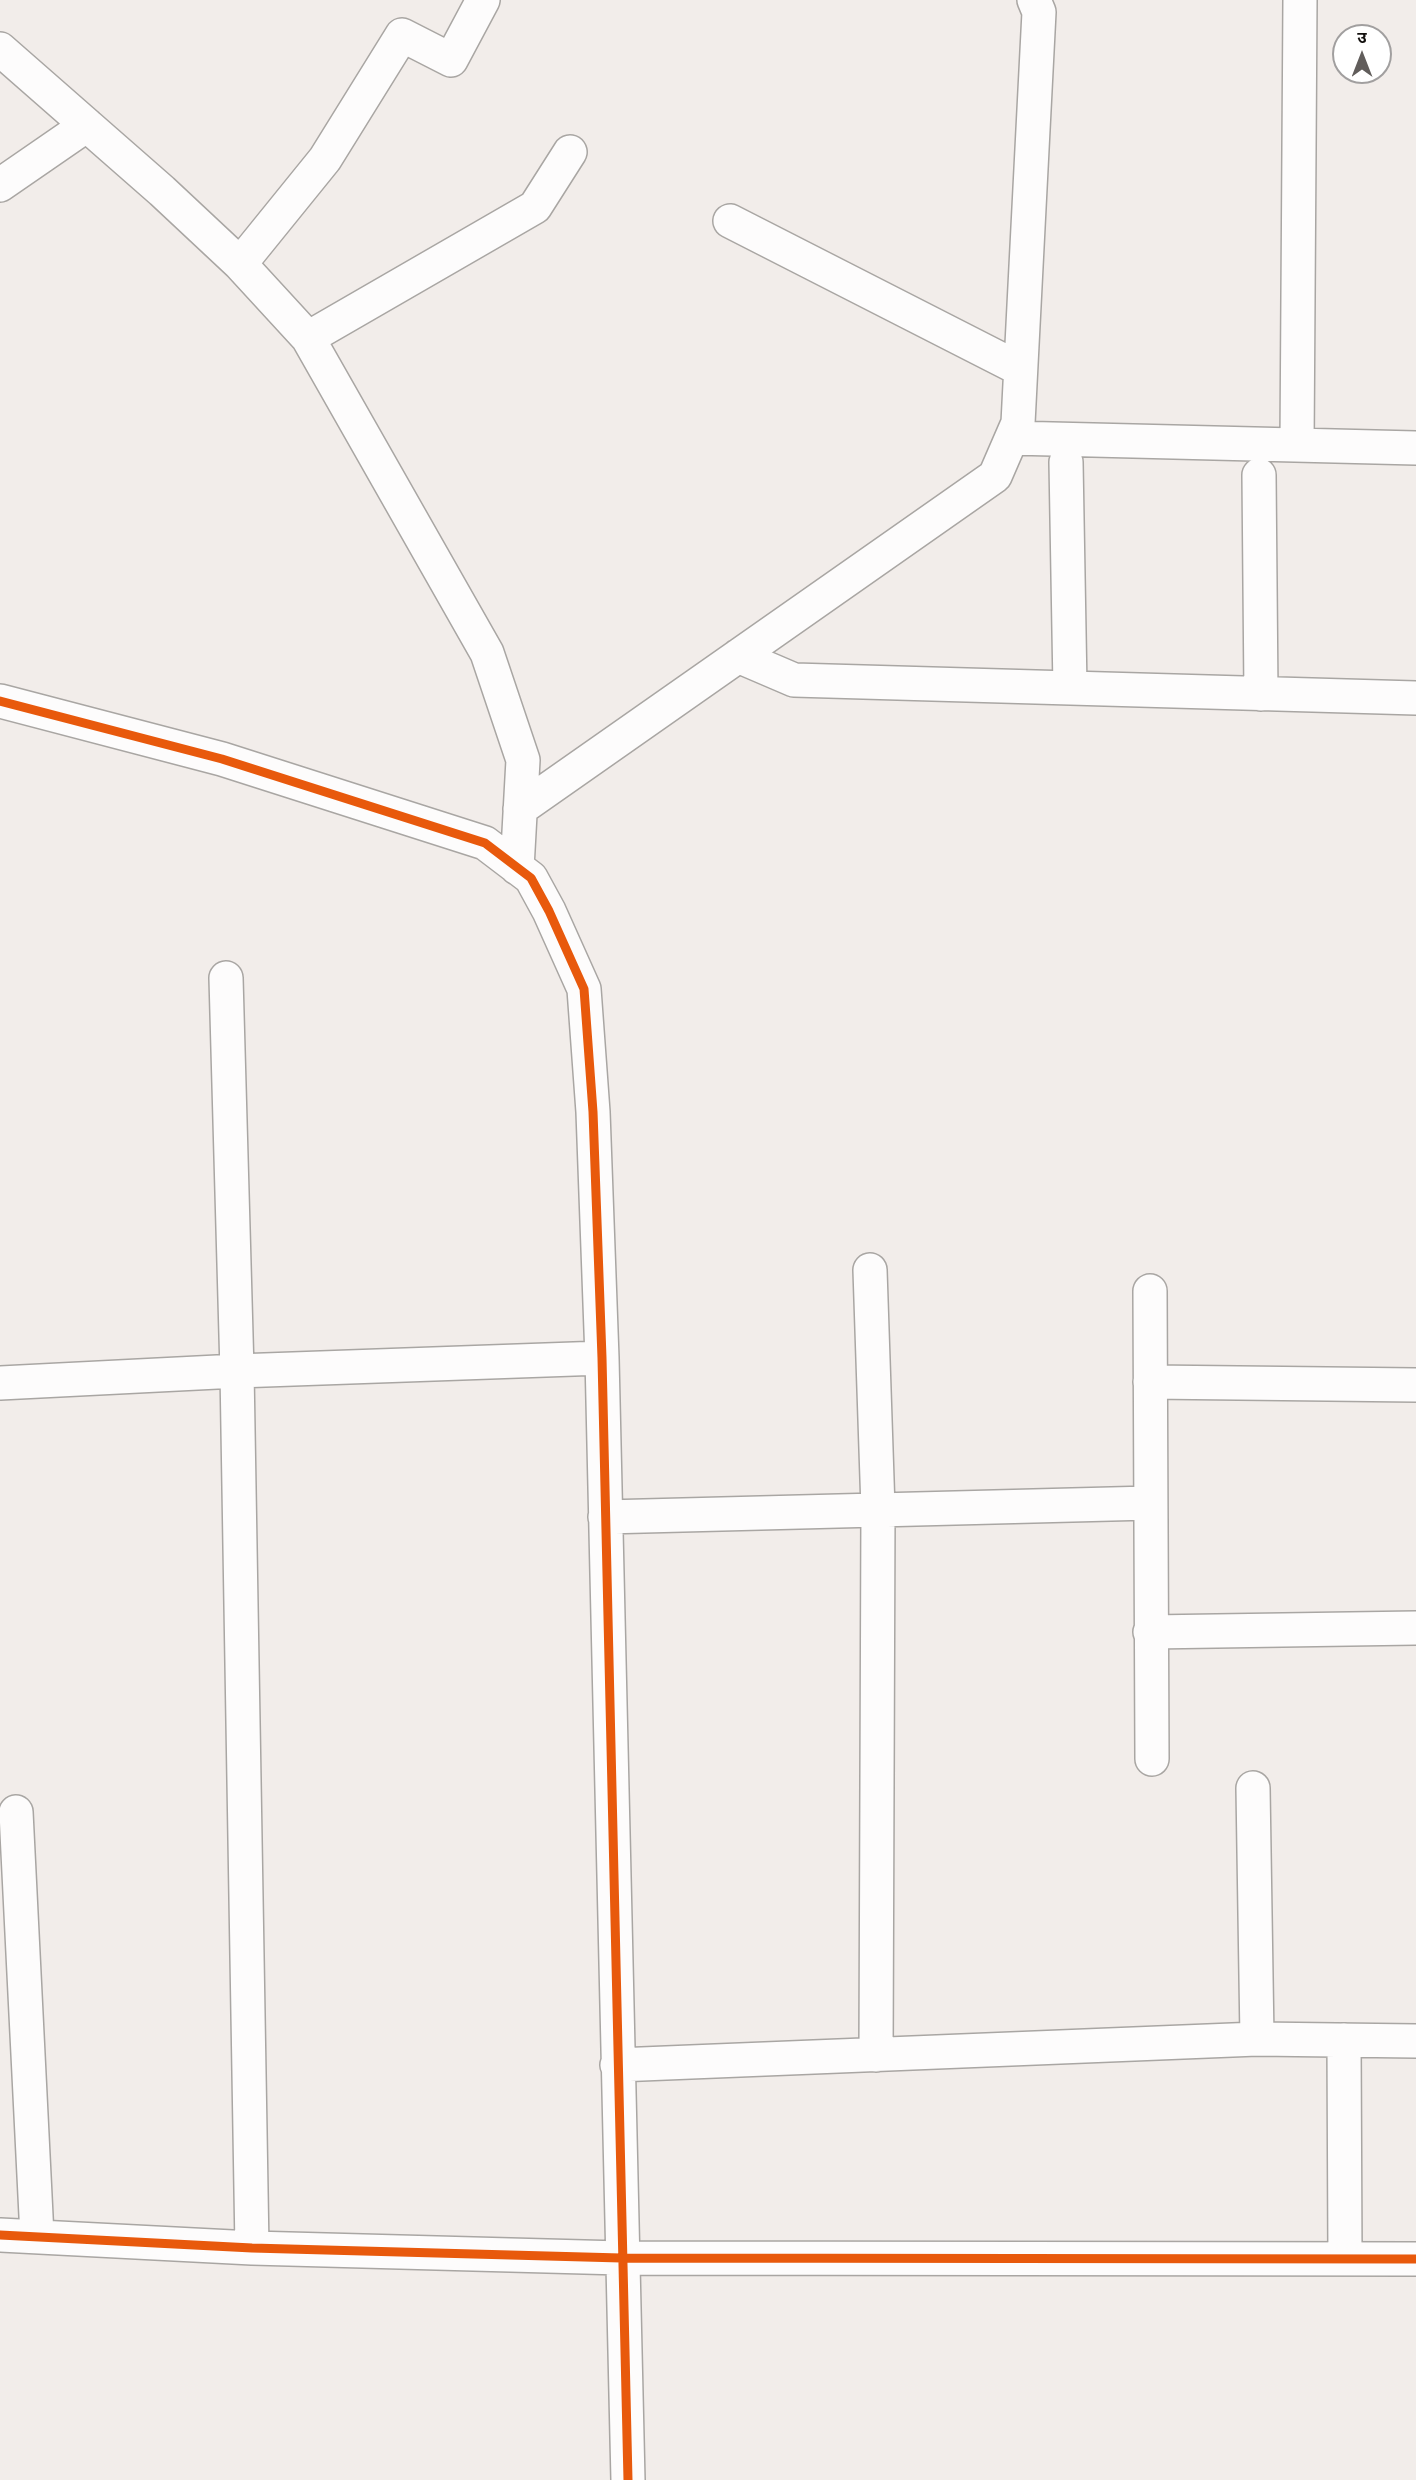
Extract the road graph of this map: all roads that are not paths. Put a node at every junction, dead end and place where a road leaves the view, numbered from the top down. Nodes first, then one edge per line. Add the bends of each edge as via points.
1 (483, 0) edge
2 (1034, 0) edge
3 (1300, 0) edge
4 (0, 49) edge
5 (87, 125) junction
6 (570, 152) dead end
7 (0, 185) edge
8 (730, 221) dead end
9 (240, 264) junction
10 (308, 338) junction
11 (1020, 369) junction
12 (1012, 438) junction
13 (1297, 445) junction
14 (1416, 448) edge
15 (1066, 462) dead end
16 (1259, 475) dead end
17 (738, 656) junction
18 (1070, 688) junction
19 (1261, 694) junction
20 (1416, 698) edge
21 (0, 701) edge
22 (520, 809) junction
23 (517, 868) junction
24 (226, 978) dead end
25 (870, 1270) dead end
26 (1150, 1291) dead end
27 (602, 1358) junction
28 (237, 1371) junction
29 (1150, 1382) junction
30 (0, 1383) edge
31 (1416, 1385) edge
32 (1150, 1503) junction
33 (878, 1509) junction
34 (605, 1517) junction
35 (1416, 1628) edge
36 (1150, 1632) junction
37 (1152, 1759) dead end
38 (1253, 1788) dead end
39 (16, 1812) dead end
40 (1257, 2039) junction
41 (1344, 2040) junction
42 (1416, 2041) edge
43 (876, 2055) junction
44 (617, 2065) junction
45 (0, 2235) edge
46 (37, 2236) junction
47 (252, 2248) junction
48 (621, 2258) junction
49 (1345, 2259) junction
50 (1416, 2259) edge
51 (628, 2480) edge

1 - 9 street via 451,60 402,35 325,159
2 - 11 street via 1039,12
3 - 13 street
4 - 5 street
5 - 7 street
5 - 9 street
6 - 10 street via 535,207
8 - 11 street
9 - 10 street
10 - 22 street via 487,653 523,760
11 - 12 street via 1018,423
12 - 13 street
12 - 17 street via 995,476
13 - 14 street
15 - 18 street
16 - 19 street
17 - 18 street via 794,680
17 - 22 street
18 - 19 street
19 - 20 street
21 - 23 street via 222,759 484,843
22 - 23 street
23 - 27 street via 531,878 549,910 584,989
24 - 28 street
25 - 33 street
26 - 29 street
27 - 28 street
27 - 34 street
28 - 30 street
28 - 47 street
29 - 31 street
29 - 32 street
32 - 33 street
32 - 36 street
33 - 34 street
33 - 43 street
34 - 44 street
35 - 36 street
36 - 37 street
38 - 40 street
39 - 46 street
40 - 41 street
40 - 43 street
41 - 42 street
41 - 49 street
43 - 44 street
44 - 48 street
45 - 46 street
46 - 47 street
47 - 48 street
48 - 49 street
48 - 51 street
49 - 50 street

